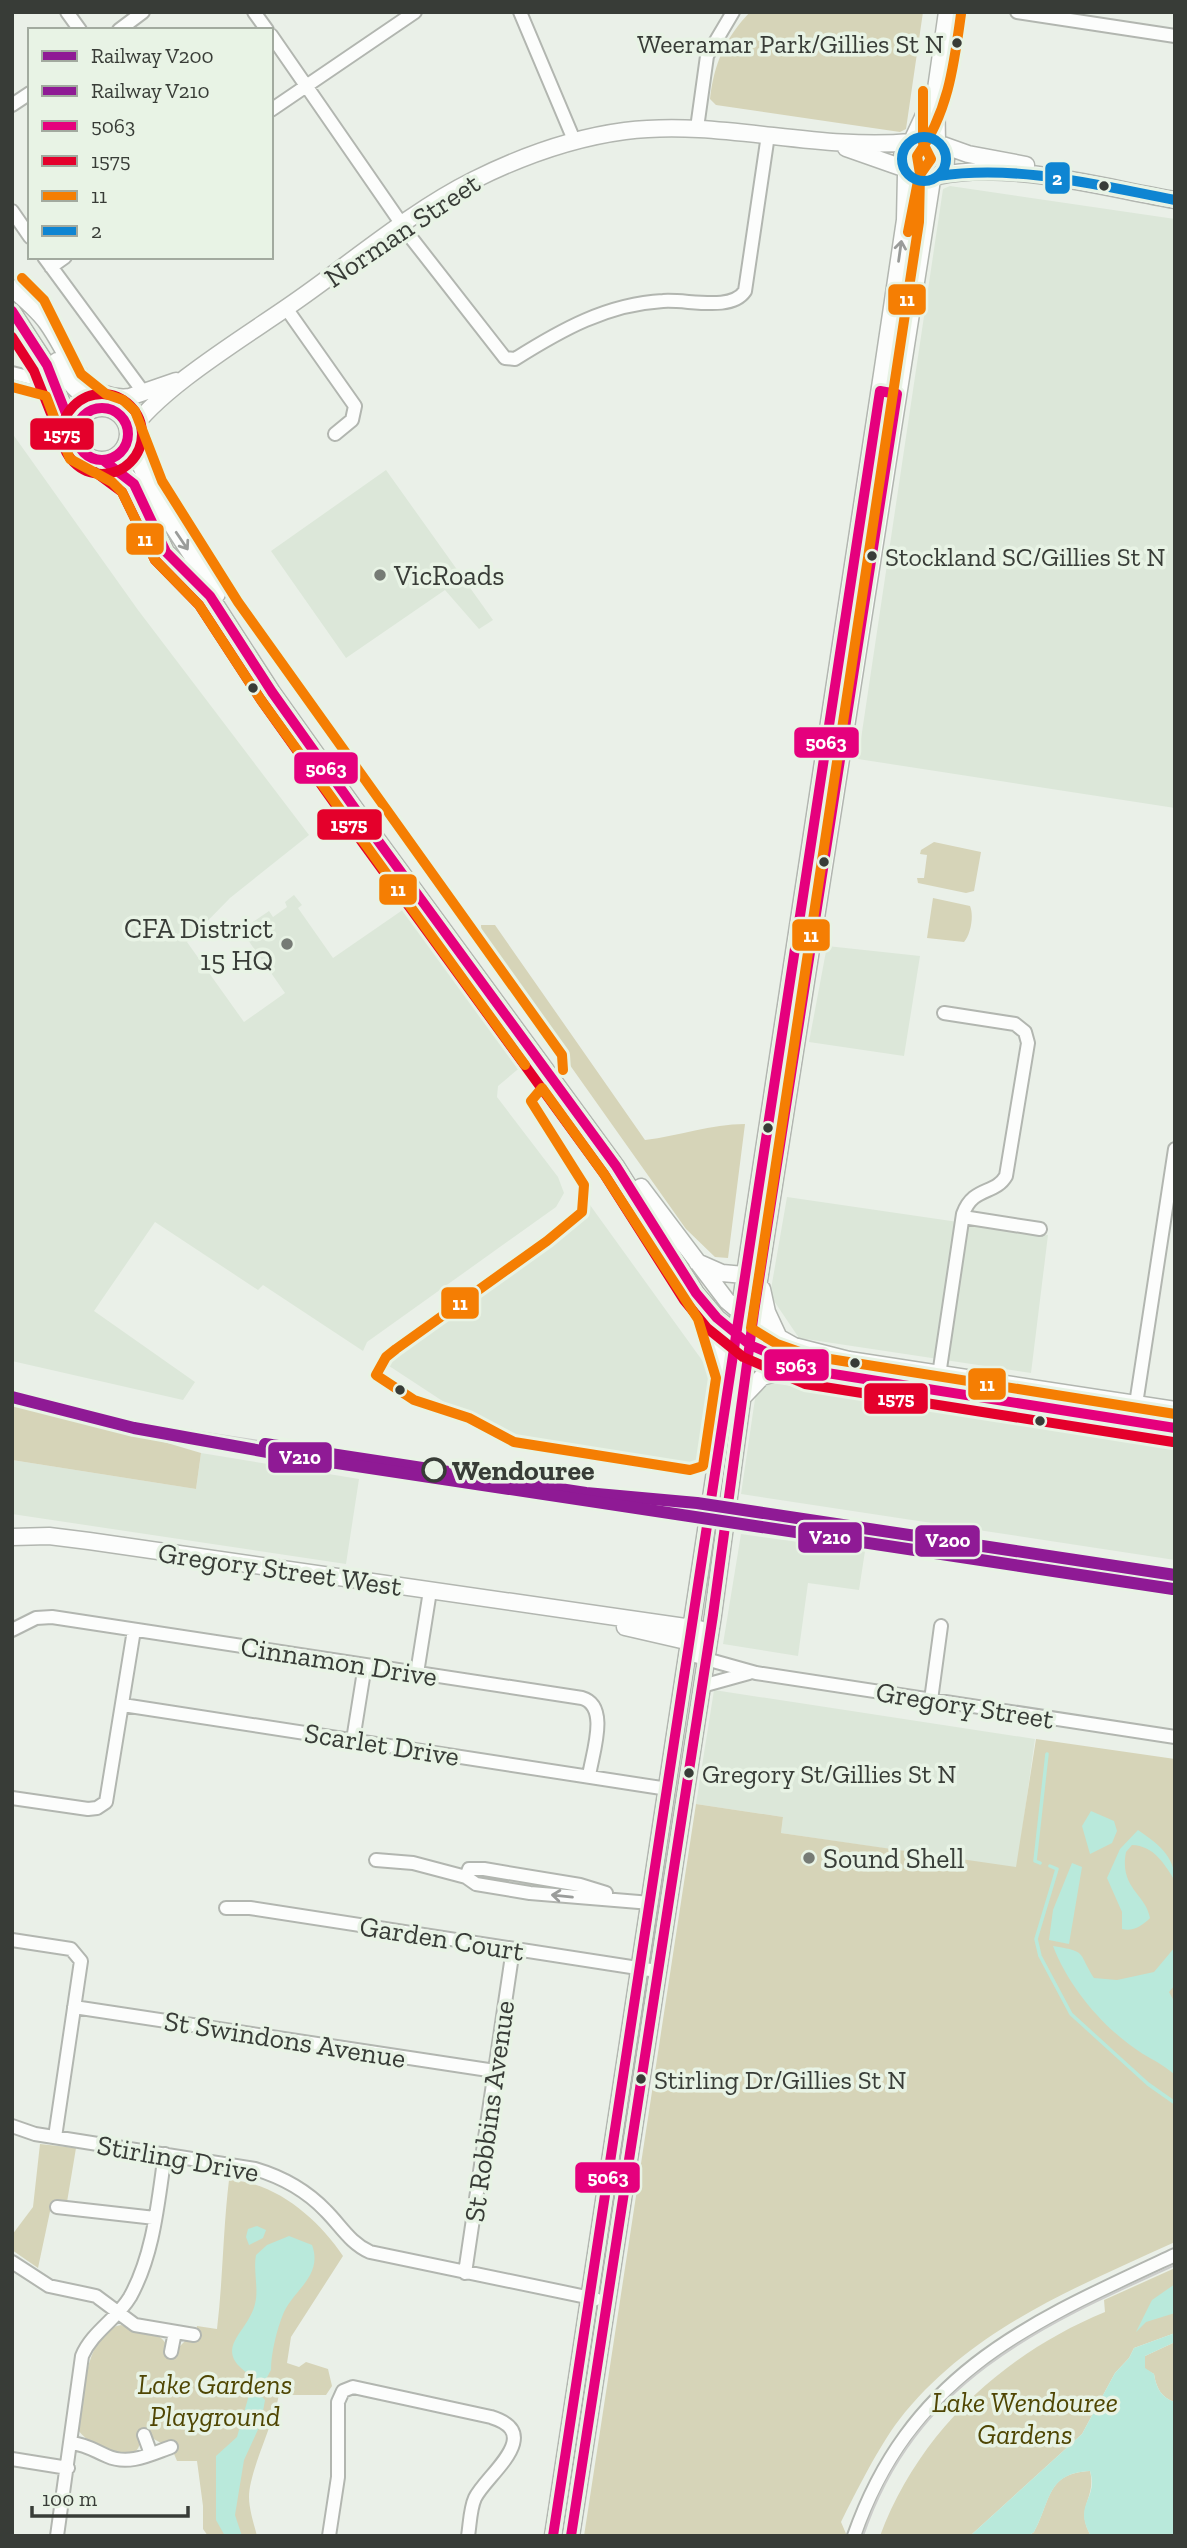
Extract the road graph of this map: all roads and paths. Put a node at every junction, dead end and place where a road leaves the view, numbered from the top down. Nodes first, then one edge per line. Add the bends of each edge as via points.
1 (67, 12) edge
2 (143, 12) edge
3 (254, 12) edge
4 (415, 12) edge
5 (520, 12) edge
6 (733, 12) edge
7 (947, 12) edge
8 (1017, 12) edge
9 (79, 28) edge
10 (122, 28) edge
11 (266, 28) edge
12 (1175, 36) edge
13 (273, 38) edge
14 (307, 85) junction
15 (936, 89) junction
16 (28, 94) edge
17 (12, 105) edge
18 (273, 109) edge
19 (697, 128) junction
20 (768, 135) junction
21 (574, 140) junction
22 (911, 141) junction
23 (938, 143) junction
24 (832, 144) junction
25 (905, 171) junction
26 (935, 178) junction
27 (1175, 189) edge
28 (1175, 200) edge
29 (12, 211) edge
30 (403, 226) junction
31 (28, 234) edge
32 (47, 262) edge
33 (12, 288) edge
34 (32, 307) junction
35 (286, 308) junction
36 (12, 311) edge
37 (200, 369) junction
38 (12, 373) edge
39 (56, 384) junction
40 (880, 391) junction
41 (897, 394) junction
42 (137, 395) junction
43 (101, 407) junction
44 (74, 434) junction
45 (335, 434) dead end
46 (128, 435) junction
47 (103, 460) junction
48 (826, 741) junction
49 (844, 744) junction
50 (429, 904) junction
51 (944, 1013) dead end
52 (547, 1066) junction
53 (1175, 1149) edge
54 (963, 1217) junction
55 (1040, 1229) dead end
56 (694, 1261) junction
57 (752, 1277) junction
58 (711, 1312) junction
59 (739, 1312) junction
60 (753, 1324) junction
61 (736, 1335) junction
62 (780, 1340) junction
63 (750, 1345) junction
64 (796, 1367) junction
65 (939, 1375) junction
66 (730, 1377) junction
67 (936, 1392) junction
68 (1086, 1397) junction
69 (742, 1398) junction
70 (1136, 1404) junction
71 (1175, 1410) edge
72 (1083, 1415) junction
73 (1175, 1428) edge
74 (12, 1537) edge
75 (430, 1591) junction
76 (941, 1626) dead end
77 (12, 1630) edge
78 (134, 1630) junction
79 (689, 1641) junction
80 (708, 1645) junction
81 (365, 1665) junction
82 (417, 1673) junction
83 (756, 1673) junction
84 (702, 1686) junction
85 (931, 1700) junction
86 (123, 1705) junction
87 (1175, 1737) edge
88 (354, 1740) junction
89 (671, 1770) junction
90 (589, 1776) junction
91 (641, 1783) junction
92 (668, 1789) junction
93 (12, 1798) edge
94 (376, 1860) dead end
95 (484, 1869) junction
96 (466, 1877) junction
97 (534, 1877) junction
98 (481, 1885) junction
99 (530, 1894) junction
100 (630, 1900) junction
101 (651, 1903) junction
102 (226, 1908) dead end
103 (12, 1940) edge
104 (513, 1949) junction
105 (640, 1968) junction
106 (657, 1970) junction
107 (74, 2007) junction
108 (495, 2071) junction
109 (12, 2126) edge
110 (55, 2137) junction
111 (165, 2154) junction
112 (57, 2207) dead end
113 (155, 2218) junction
114 (1175, 2256) edge
115 (12, 2262) edge
116 (465, 2273) junction
117 (590, 2298) junction
118 (607, 2301) junction
119 (118, 2313) junction
120 (175, 2332) junction
121 (194, 2335) dead end
122 (172, 2352) dead end
123 (145, 2435) dead end
124 (72, 2443) junction
125 (171, 2447) dead end
126 (151, 2454) junction
127 (12, 2459) edge
128 (68, 2468) junction
129 (57, 2536) edge
130 (329, 2536) edge
131 (468, 2536) edge
132 (553, 2536) edge
133 (571, 2536) edge
134 (854, 2536) edge

1 - 9 street
2 - 10 street
3 - 11 street
4 - 14 street
5 - 21 street
6 - 19 street via 707,56
7 - 15 main road
8 - 12 street
13 - 14 street
14 - 18 street
14 - 30 street
15 - 22 main road
15 - 23 main road
16 - 17 street
19 - 20 main road, Norman Street
19 - 21 main road, Norman Street via 636,130
20 - 24 main road, Norman Street
20 - 30 street via 745,291 730,303 637,304 587,318 514,359 505,358
21 - 30 main road, Norman Street via 474,180
22 - 23 main road via 925,137
22 - 24 main road, Norman Street
22 - 25 main road via 902,154
23 - 26 main road via 945,164
23 - 27 main road via 1001,160
24 - 25 main road, Norman Street
25 - 26 main road via 918,181
40 -> 25 main road via 905,220
26 - 28 main road via 985,171 1021,174
26 - 41 main road
29 - 31 street
30 - 35 main road, Norman Street
32 - 42 street
33 - 34 main road
34 - 42 main road via 46,320 86,383 111,397
34 - 43 main road via 63,375 80,394
35 - 37 main road, Norman Street
35 - 45 street via 355,405 352,420
36 - 39 main road
37 - 42 main road, Norman Street
37 - 46 main road, Norman Street via 146,411
38 - 39 street
39 - 44 main road
40 - 41 main road
40 - 48 main road
41 - 49 main road
42 - 43 main road, Norman Street
43 - 44 main road via 83,416
43 - 46 main road via 119,414
44 - 47 main road via 85,454
46 - 47 main road via 120,452
46 -> 50 main road via 157,502 226,610
47 - 50 main road via 134,484 166,552 210,596 272,692
48 - 49 main road
48 - 57 main road
49 - 57 main road
50 - 52 main road
51 - 54 street via 1015,1024 1028,1041 1006,1176 999,1185 971,1198
52 - 56 main road
52 - 58 main road
53 - 70 street
54 - 55 street
54 - 65 street
56 - 57 main road via 722,1273
56 - 59 main road
57 - 59 main road
57 - 60 main road
57 - 62 main road
58 - 61 main road
58 - 66 main road
59 - 60 main road
59 - 61 main road
60 - 62 main road
60 - 63 main road
61 - 63 main road
61 - 66 main road
62 - 65 main road via 808,1351
63 - 64 main road
63 - 69 main road
64 - 67 main road
64 - 69 main road via 762,1377
65 - 67 main road
65 - 68 main road
66 - 79 main road
67 - 72 main road
68 - 70 main road
68 - 72 main road
69 - 80 main road
70 - 71 main road
72 - 73 main road
74 - 75 main road, Gregory Street West via 89,1541
75 - 79 main road, Gregory Street West via 548,1609
75 - 82 street
76 - 85 street
77 - 78 street, Cinnamon Drive via 47,1616
78 - 81 street, Cinnamon Drive
78 - 86 street
79 - 80 main road, Gregory Street West
79 - 89 main road
80 - 83 street, Gregory Street
80 - 84 main road
81 - 82 street, Cinnamon Drive
81 - 88 street
82 - 90 street, Cinnamon Drive via 587,1699 598,1716
83 - 84 street, Gregory Street
83 - 85 street, Gregory Street
84 - 106 main road
85 - 87 street, Gregory Street
86 - 88 street, Scarlet Drive
86 - 93 street via 109,1794 102,1806 88,1810
88 - 90 street, Scarlet Drive
89 - 91 street via 656,1781
89 - 92 main road
90 - 91 street, Scarlet Drive
91 - 92 street, Scarlet Drive
92 - 101 main road
94 - 96 street
95 - 96 street via 469,1869
95 - 97 street
95 - 98 street
96 - 98 street
97 - 99 street
97 - 100 street
98 - 99 street
100 -> 99 street
100 - 101 street
101 - 105 main road
102 - 104 street, Garden Court
103 - 107 street via 77,1953 81,1965
104 - 105 street, Garden Court
104 - 108 street, St Robbins Avenue
105 - 106 street, Garden Court
105 - 117 main road
106 - 118 main road
107 - 108 street, St Swindons Avenue
107 - 110 street
108 - 116 street, St Robbins Avenue
109 - 110 street, Stirling Drive
110 - 111 street, Stirling Drive
111 - 113 street
111 - 116 street, Stirling Drive via 247,2166 273,2175 312,2197 364,2249
112 - 113 street
113 - 119 street via 136,2284
114 - 134 street via 1060,2309 959,2376 894,2449
115 - 119 street via 49,2286 96,2296
116 - 117 street, Stirling Drive
117 - 118 street, Stirling Drive
117 - 132 main road
118 - 133 main road
119 - 120 street via 135,2325
119 - 124 street via 82,2356
120 - 121 street
120 - 122 street
123 - 126 street
124 - 126 street via 121,2460
124 - 128 street
125 - 126 street
127 - 128 street
128 - 129 street
130 - 131 street via 338,2477 338,2402 343,2391 356,2387 491,2417 507,2426 512,2438 510,2454 476,2497

